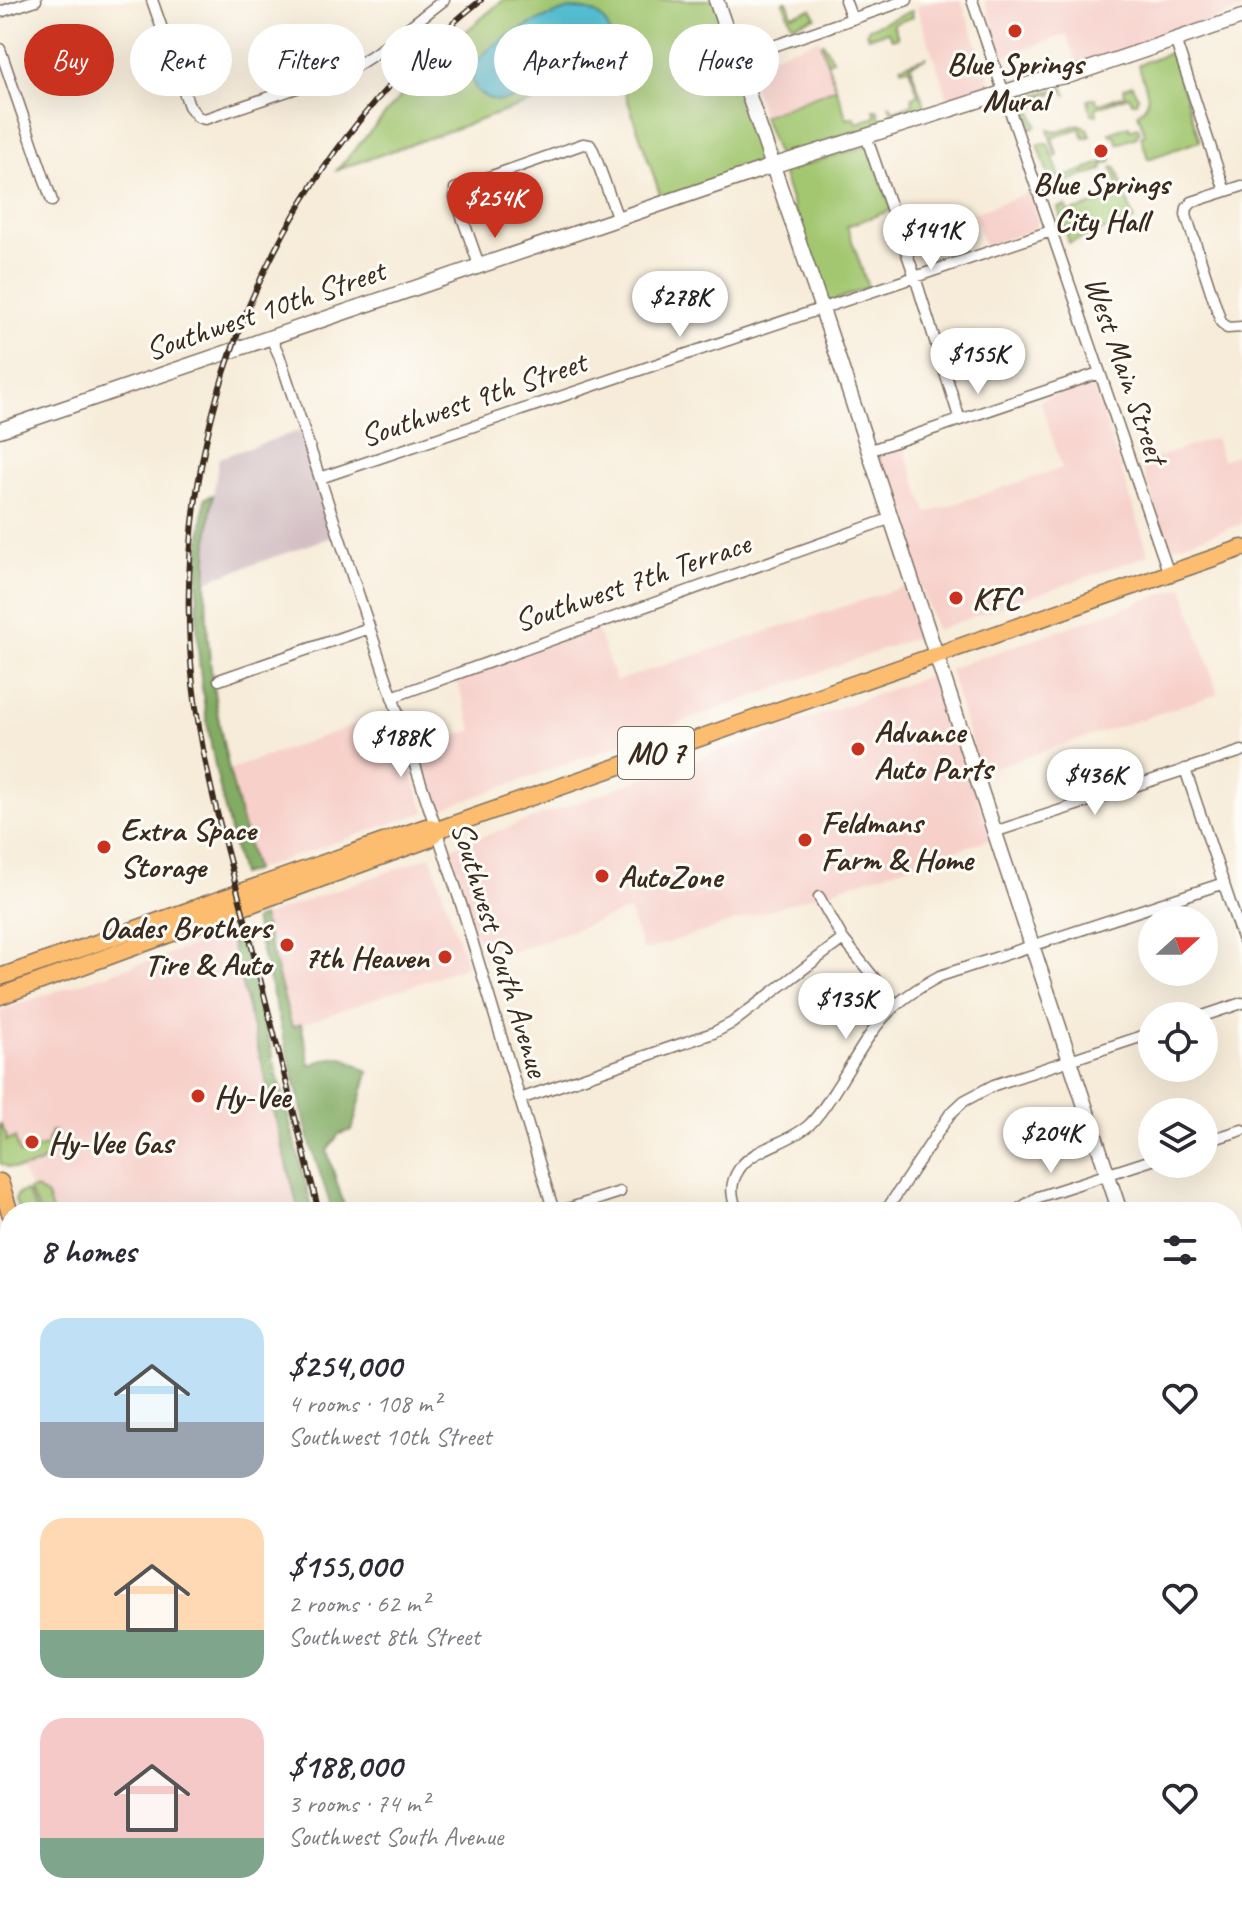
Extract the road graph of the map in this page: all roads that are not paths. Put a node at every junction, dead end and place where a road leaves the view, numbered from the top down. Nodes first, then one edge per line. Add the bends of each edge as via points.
1 (36, 0) edge
2 (152, 0) edge
3 (444, 0) edge
4 (716, 0) edge
5 (845, 0) edge
6 (907, 0) edge
7 (972, 0) edge
8 (0, 12) edge
9 (1242, 17) edge
10 (852, 19) junction
11 (724, 24) edge
12 (1175, 39) junction
13 (779, 44) edge
14 (0, 49) edge
15 (1004, 93) junction
16 (748, 96) edge
17 (866, 136) junction
18 (772, 166) junction
19 (1242, 186) edge
20 (1225, 191) junction
21 (52, 201) dead end
22 (618, 219) junction
23 (1051, 231) junction
24 (479, 265) junction
25 (915, 277) junction
26 (822, 309) junction
27 (1242, 327) edge
28 (271, 338) junction
29 (1099, 373) junction
30 (960, 420) junction
31 (0, 430) edge
32 (868, 451) junction
33 (320, 478) junction
34 (889, 519) junction
35 (1242, 548) edge
36 (1169, 574) junction
37 (369, 628) junction
38 (934, 654) junction
39 (219, 680) dead end
40 (392, 697) junction
41 (1242, 751) edge
42 (1185, 769) junction
43 (437, 830) junction
44 (994, 832) junction
45 (1224, 883) junction
46 (819, 897) dead end
47 (1242, 938) edge
48 (843, 939) junction
49 (1032, 946) junction
50 (0, 968) edge
51 (18, 971) junction
52 (0, 977) edge
53 (0, 996) edge
54 (1242, 1003) edge
55 (895, 1004) junction
56 (1218, 1011) edge
57 (1138, 1038) edge
58 (1071, 1061) junction
59 (520, 1099) junction
60 (1242, 1130) edge
61 (1218, 1138) edge
62 (1138, 1164) edge
63 (1108, 1174) junction
64 (620, 1192) dead end
65 (553, 1202) edge
66 (588, 1202) edge
67 (734, 1202) edge
68 (892, 1202) edge
69 (1030, 1202) edge
70 (1117, 1202) edge

1 - 8 street
2 - 3 street via 189,106 198,117 214,118 350,70
4 - 11 street
5 - 10 street
6 - 10 street
7 - 15 street, West Main Street
9 - 12 street, Southwest 10th Street
10 - 13 street
12 - 15 street, Southwest 10th Street
12 - 20 street
14 - 21 street
15 - 17 street, Southwest 10th Street
15 - 23 street, West Main Street
16 - 18 street
17 - 18 street, Southwest 10th Street
17 - 25 street
18 - 22 street, Southwest 10th Street
18 - 26 street
19 - 20 street
20 - 27 street via 1192,202 1186,215 1221,322 1227,328
22 - 24 street, Southwest 10th Street
22 - 24 street via 590,145 583,144 455,189
23 - 25 street, Southwest 9th Street
23 - 29 street, West Main Street
24 - 28 street, Southwest 10th Street
25 - 26 street, Southwest 9th Street
25 - 30 street
26 - 32 street
26 - 33 street, Southwest 9th Street
28 - 31 street, Southwest 10th Street
28 - 33 street, Southwest South Avenue
29 - 30 street
29 - 36 street, West Main Street
30 - 32 street
32 - 34 street
33 - 37 street, Southwest South Avenue
34 - 38 street
34 - 40 street, Southwest 7th Terrace
35 - 36 main road, MO 7
36 - 38 main road, MO 7
37 - 39 street
37 - 40 street, Southwest South Avenue
38 - 43 main road, MO 7
38 - 44 street
40 - 43 street, Southwest South Avenue
41 - 42 street
42 - 44 street
42 - 45 street
43 - 51 main road, MO 7 via 426,827
43 - 53 main road, MO 7 via 415,845
43 - 59 street, Southwest South Avenue
44 - 49 street
45 - 47 street
45 - 49 street
46 - 48 street
48 - 55 street
48 - 59 street via 713,1033
49 - 55 street via 940,976
49 - 58 street
50 - 51 main road via 12,964
51 - 52 main road, MO 7
54 - 56 street
55 - 67 street via 810,1124 739,1168 731,1184
57 - 58 street
58 - 63 street
58 - 68 street via 994,1085 964,1101
59 - 65 street, Southwest South Avenue
60 - 61 street
62 - 63 street
63 - 69 street
63 - 70 street
64 - 66 street

